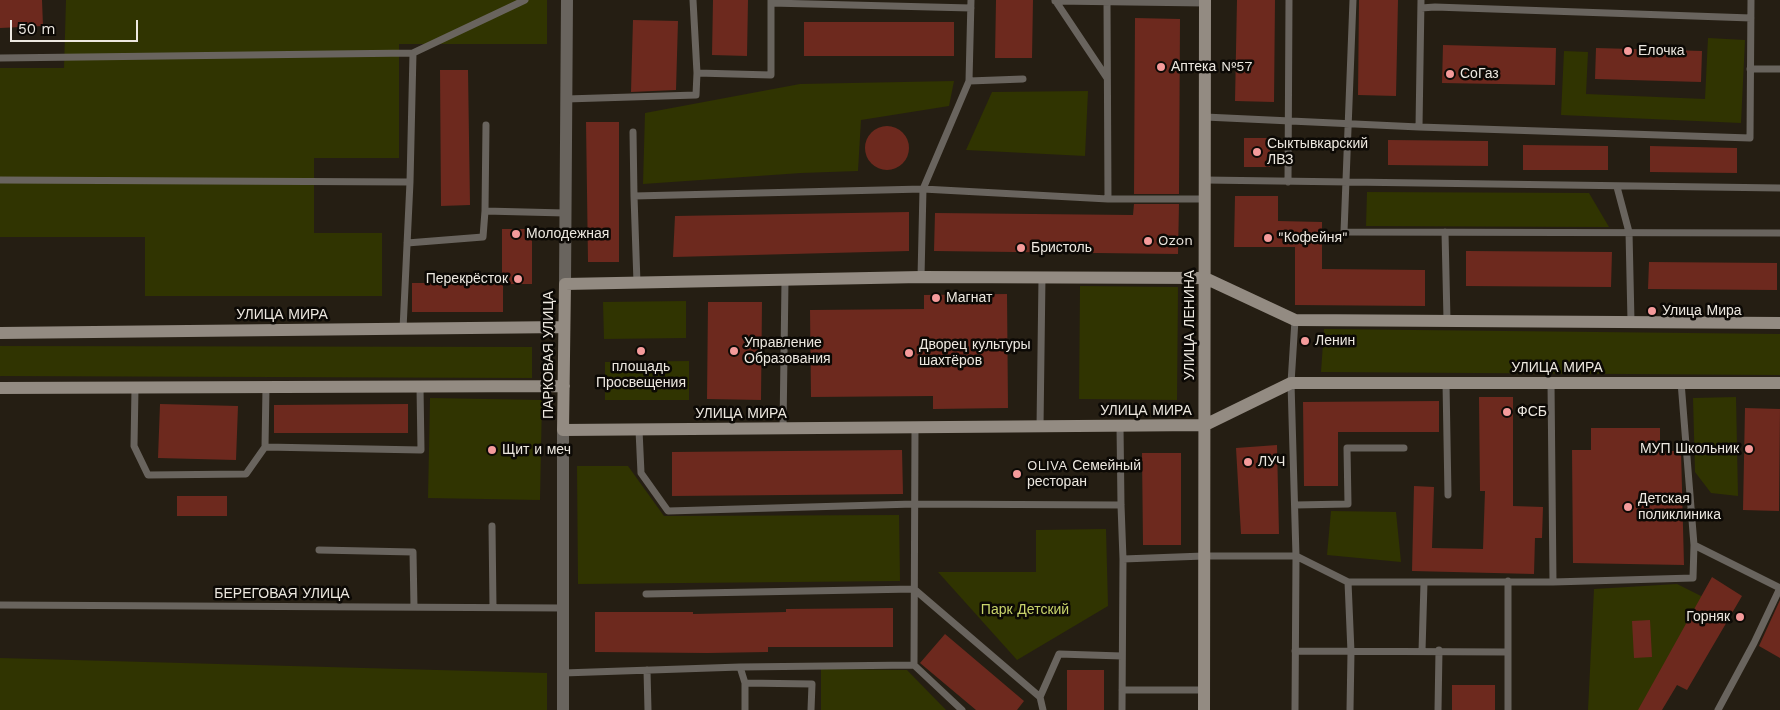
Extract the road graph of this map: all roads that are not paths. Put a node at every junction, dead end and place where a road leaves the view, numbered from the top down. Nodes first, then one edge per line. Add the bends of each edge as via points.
1 (524, 0) edge
2 (567, 0) edge
3 (693, 0) edge
4 (1289, 0) edge
5 (1352, 0) edge
6 (1421, 0) edge
7 (1751, 0) edge
8 (771, 1) edge
9 (1055, 1) edge
10 (1204, 1) edge
11 (1108, 2) junction
12 (971, 4) edge
13 (1421, 8) junction
14 (1751, 18) junction
15 (413, 54) junction
16 (0, 58) edge
17 (1750, 69) junction
18 (1780, 69) edge
19 (697, 74) junction
20 (1107, 78) junction
21 (1023, 79) dead end
22 (969, 81) junction
23 (566, 98) junction
24 (1205, 117) junction
25 (1289, 120) junction
26 (1349, 123) junction
27 (486, 125) dead end
28 (1419, 127) junction
29 (633, 132) dead end
30 (0, 180) edge
31 (1205, 180) junction
32 (410, 182) junction
33 (1288, 182) junction
34 (1345, 182) junction
35 (1618, 187) junction
36 (1780, 188) edge
37 (923, 189) junction
38 (634, 196) junction
39 (1108, 199) junction
40 (1205, 199) junction
41 (485, 211) junction
42 (565, 214) junction
43 (1445, 232) junction
44 (1629, 232) junction
45 (1780, 233) edge
46 (407, 243) junction
47 (921, 277) junction
48 (1042, 278) junction
49 (1205, 278) junction
50 (785, 281) junction
51 (637, 282) junction
52 (564, 284) junction
53 (1295, 320) junction
54 (1447, 320) junction
55 (1631, 321) junction
56 (1780, 323) edge
57 (564, 327) junction
58 (403, 329) junction
59 (0, 333) edge
60 (1681, 382) junction
61 (1292, 383) junction
62 (1446, 383) junction
63 (1551, 383) junction
64 (1780, 384) edge
65 (564, 386) junction
66 (266, 387) junction
67 (420, 387) junction
68 (0, 388) edge
69 (135, 388) junction
70 (1205, 425) junction
71 (1040, 426) junction
72 (1120, 426) junction
73 (915, 428) junction
74 (782, 429) junction
75 (563, 430) junction
76 (639, 430) junction
77 (265, 448) junction
78 (1404, 448) dead end
79 (1448, 495) dead end
80 (914, 504) junction
81 (1295, 505) junction
82 (1121, 506) junction
83 (492, 526) dead end
84 (1694, 545) junction
85 (319, 550) dead end
86 (1204, 556) junction
87 (1296, 556) junction
88 (1123, 559) junction
89 (1508, 581) junction
90 (1348, 582) junction
91 (1553, 582) junction
92 (1424, 583) junction
93 (1780, 588) edge
94 (914, 589) junction
95 (646, 594) dead end
96 (0, 605) edge
97 (414, 607) junction
98 (493, 607) junction
99 (563, 608) junction
100 (1439, 650) junction
101 (1295, 651) junction
102 (1422, 651) junction
103 (1350, 652) junction
104 (1507, 652) junction
105 (1122, 656) junction
106 (914, 665) junction
107 (740, 667) junction
108 (647, 670) junction
109 (563, 673) junction
110 (745, 683) junction
111 (1122, 690) junction
112 (1204, 690) junction
113 (1040, 697) junction
114 (563, 710) edge
115 (648, 710) edge
116 (745, 710) edge
117 (811, 710) edge
118 (962, 710) edge
119 (1043, 710) edge
120 (1122, 710) edge
121 (1204, 710) edge
122 (1295, 710) edge
123 (1350, 710) edge
124 (1438, 710) edge
125 (1508, 710) edge
126 (1718, 710) edge

1 - 15 lane
2 - 23 street, ПАРКОВАЯ УЛИЦА
3 - 19 lane
4 - 25 lane
5 - 26 lane
6 - 13 lane
7 - 14 lane
8 - 12 lane
8 - 19 lane via 771,75
9 - 11 lane
9 - 20 lane
10 - 11 lane
10 - 24 main road, УЛИЦА ЛЕНИНА
11 - 20 lane
12 - 22 lane
13 - 14 lane
13 - 28 lane
14 - 17 lane
15 - 16 lane
15 - 32 lane
17 - 18 lane
17 - 28 lane via 1750,138
19 - 23 lane via 696,95
20 - 39 lane
21 - 22 lane
22 - 37 lane
23 - 42 street, ПАРКОВАЯ УЛИЦА
24 - 25 lane
24 - 31 main road, УЛИЦА ЛЕНИНА
25 - 26 lane
25 - 33 lane
26 - 28 lane
26 - 34 lane
27 - 41 lane
29 - 38 lane
30 - 32 lane
31 - 33 lane
31 - 40 main road, УЛИЦА ЛЕНИНА
32 - 46 lane
33 - 34 lane
34 - 35 lane
34 - 43 lane via 1344,232
35 - 36 lane
35 - 44 lane
37 - 38 lane
37 - 39 lane
37 - 47 lane
38 - 51 lane
39 - 40 lane
40 - 49 main road, УЛИЦА ЛЕНИНА
41 - 42 lane
41 - 46 lane via 483,237
42 - 52 street, ПАРКОВАЯ УЛИЦА
43 - 44 lane
43 - 54 lane
44 - 45 lane
44 - 55 lane
46 - 58 lane
47 - 48 main road
47 - 50 main road
48 - 49 main road
48 - 71 lane
49 - 53 main road
49 - 70 main road, УЛИЦА ЛЕНИНА
50 - 51 main road
50 - 74 lane
51 - 52 main road
52 - 57 main road, ПАРКОВАЯ УЛИЦА
53 - 54 main road
53 - 61 lane
54 - 55 main road
55 - 56 main road
57 - 58 main road, УЛИЦА МИРА
57 - 65 main road, ПАРКОВАЯ УЛИЦА
58 - 59 main road, УЛИЦА МИРА
60 - 63 main road, УЛИЦА МИРА
60 - 64 main road, УЛИЦА МИРА
60 - 84 lane
61 - 62 main road, УЛИЦА МИРА
61 - 70 main road, УЛИЦА МИРА
61 - 81 lane
62 - 63 main road, УЛИЦА МИРА
62 - 79 lane
63 - 91 lane
65 - 67 main road
65 - 75 main road, ПАРКОВАЯ УЛИЦА
66 - 67 main road
66 - 69 main road
66 - 77 lane
67 - 77 lane via 421,450
68 - 69 main road
69 - 77 lane via 134,446 148,475 246,474
70 - 72 main road, УЛИЦА МИРА
70 - 86 main road, УЛИЦА ЛЕНИНА
71 - 72 main road, УЛИЦА МИРА
71 - 73 main road, УЛИЦА МИРА
72 - 82 lane
73 - 74 main road, УЛИЦА МИРА
73 - 80 lane
74 - 76 main road, УЛИЦА МИРА
75 - 76 main road, УЛИЦА МИРА
75 - 99 street, ПАРКОВАЯ УЛИЦА
76 - 80 lane via 641,473 668,511
78 - 81 lane via 1347,448 1348,504
80 - 82 lane
80 - 94 lane
81 - 87 lane
82 - 88 lane
83 - 98 lane
84 - 91 lane via 1693,578
84 - 93 lane
85 - 97 lane via 413,552
86 - 87 lane
86 - 88 lane
86 - 112 main road, УЛИЦА ЛЕНИНА
87 - 90 lane
87 - 101 lane
88 - 105 lane
89 - 91 lane
89 - 92 lane
89 - 104 lane
90 - 92 lane
90 - 103 lane
92 - 102 lane
93 - 126 lane
94 - 95 lane
94 - 106 lane
94 - 113 lane
96 - 97 lane, БЕРЕГОВАЯ УЛИЦА
97 - 98 lane, БЕРЕГОВАЯ УЛИЦА
98 - 99 lane, БЕРЕГОВАЯ УЛИЦА
99 - 109 street, ПАРКОВАЯ УЛИЦА
100 - 102 lane
100 - 104 lane
100 - 124 lane
101 - 103 lane
101 - 122 lane
102 - 103 lane
103 - 123 lane
104 - 125 lane
105 - 111 lane
105 - 113 lane via 1059,654
106 - 107 lane
106 - 118 lane
107 - 108 lane
107 - 110 lane
108 - 109 lane
108 - 115 lane
109 - 114 street, ПАРКОВАЯ УЛИЦА
110 - 116 lane
110 - 117 lane via 812,684
111 - 112 lane
111 - 120 lane
112 - 121 main road, УЛИЦА ЛЕНИНА
113 - 119 lane

